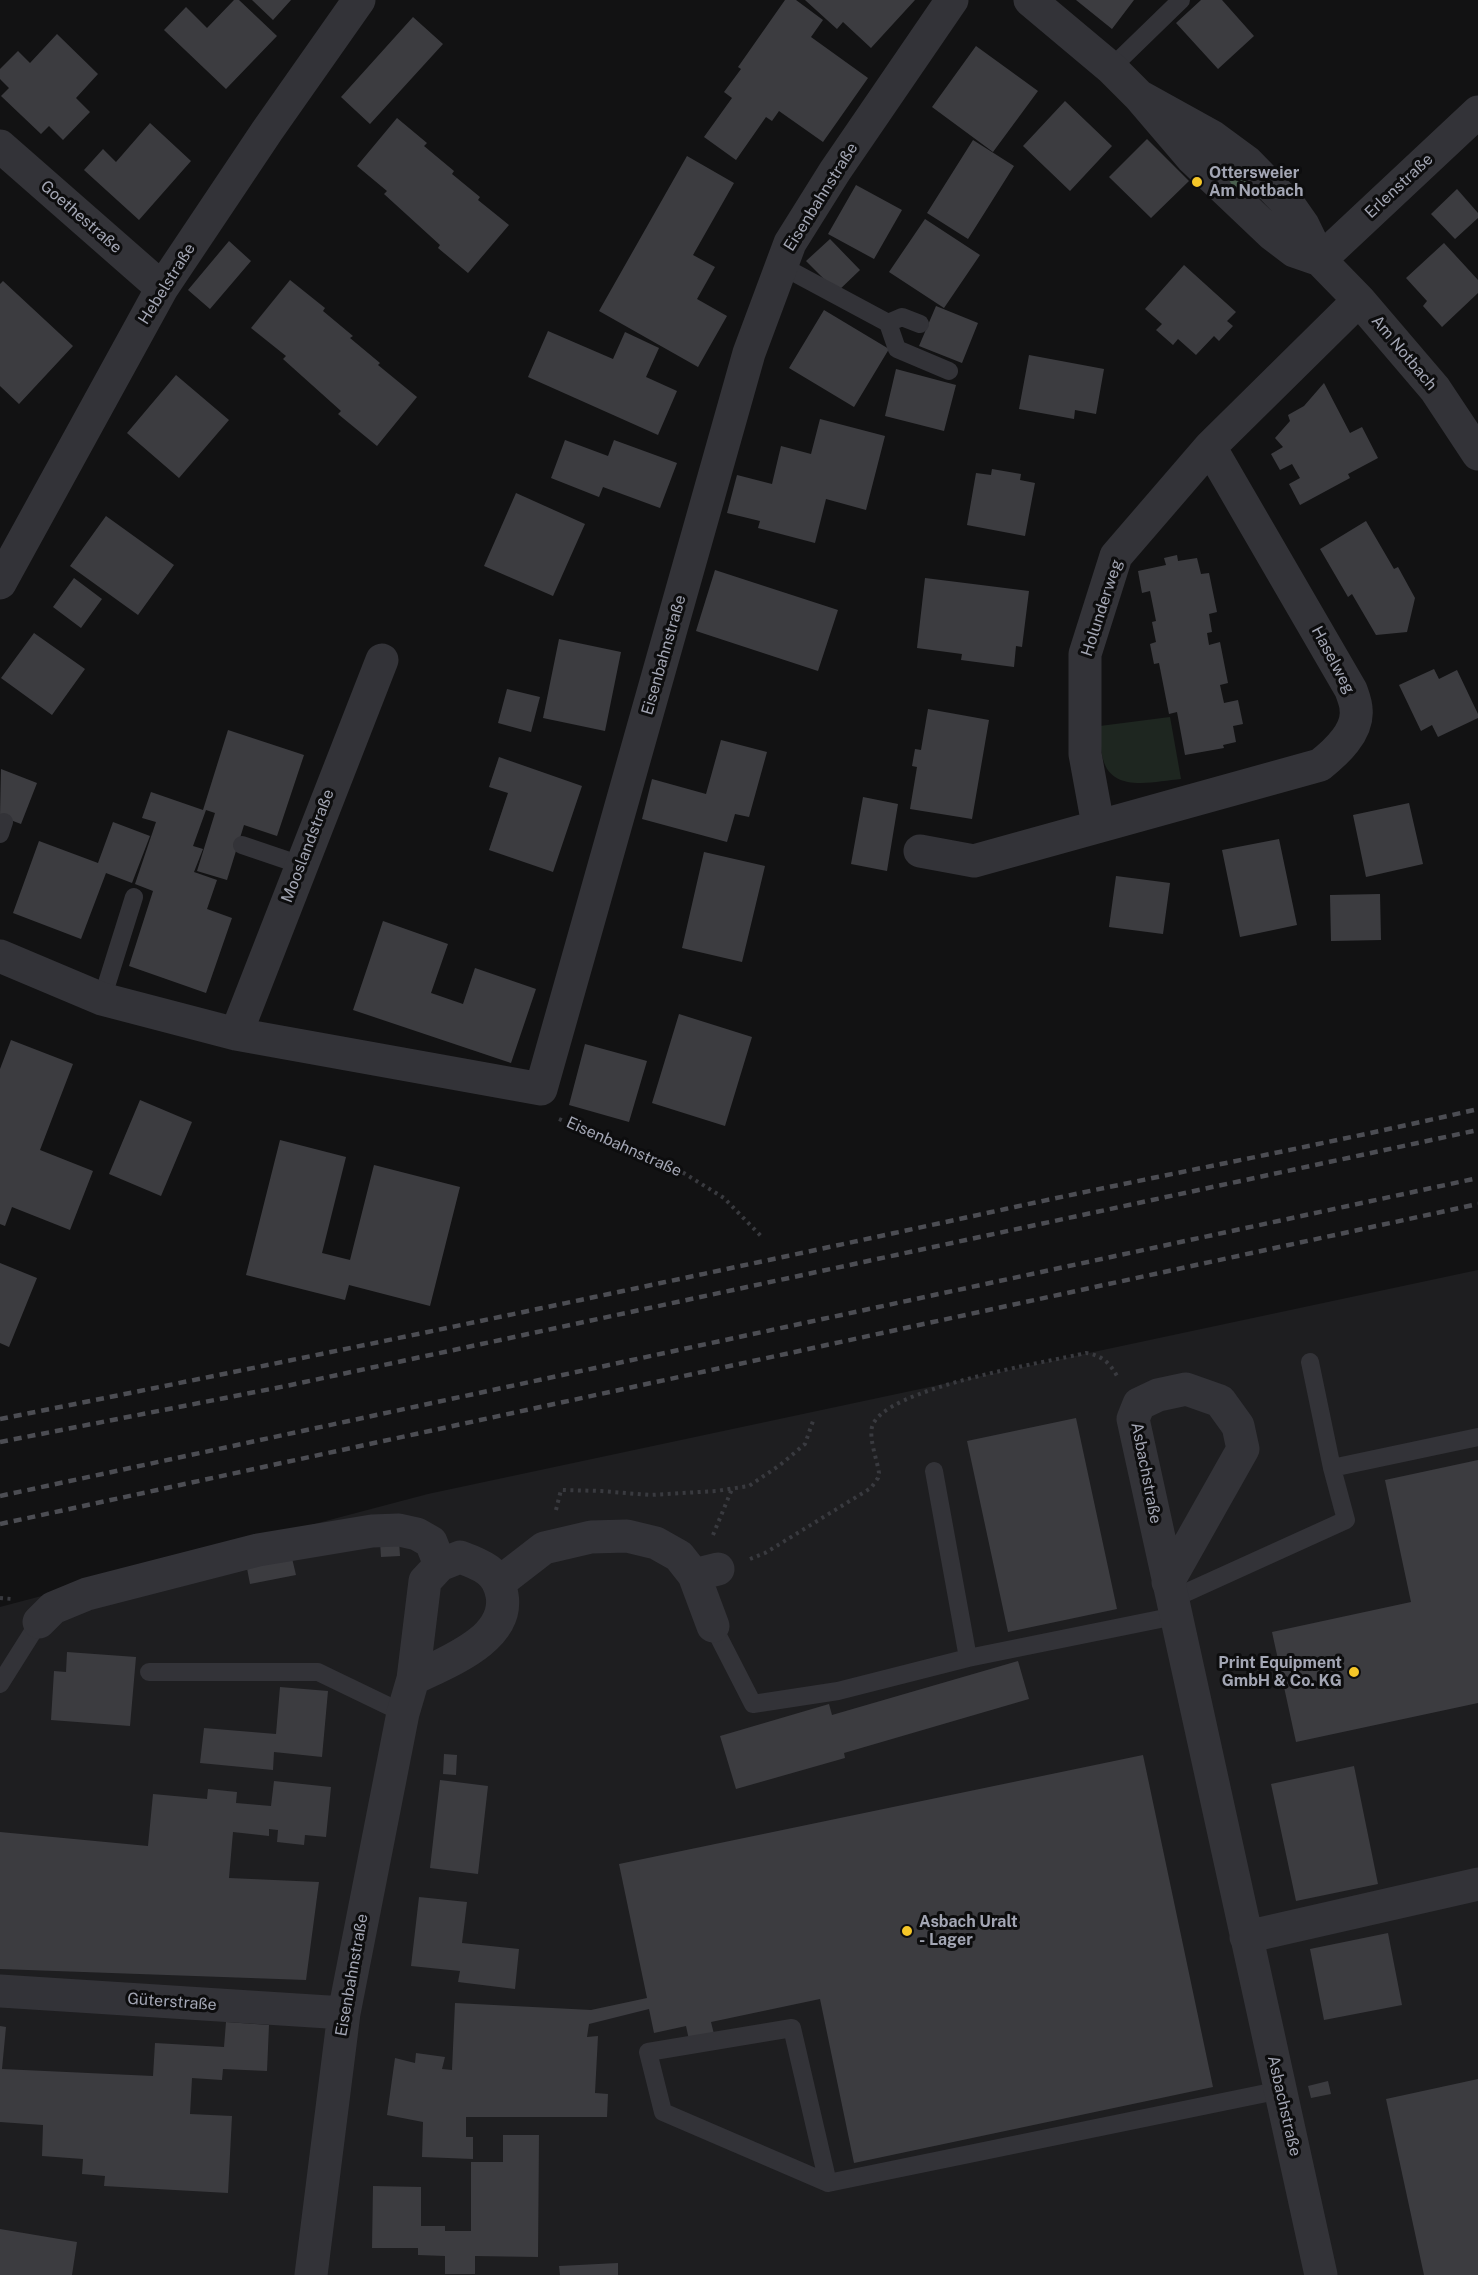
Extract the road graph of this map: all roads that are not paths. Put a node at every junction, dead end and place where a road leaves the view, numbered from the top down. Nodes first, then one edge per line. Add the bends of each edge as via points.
1 (359, 0) edge
2 (952, 0) edge
3 (1030, 0) edge
4 (1181, 0) edge
5 (1111, 68) junction
6 (1478, 112) edge
7 (0, 146) edge
8 (1320, 260) junction
9 (780, 265) junction
10 (162, 288) junction
11 (1359, 300) junction
12 (888, 323) junction
13 (920, 324) dead end
14 (949, 371) dead end
15 (1210, 447) junction
16 (1478, 454) edge
17 (0, 583) edge
18 (381, 660) dead end
19 (1098, 825) junction
20 (243, 845) dead end
21 (920, 851) dead end
22 (301, 865) junction
23 (134, 897) dead end
24 (0, 956) edge
25 (102, 999) junction
26 (236, 1034) junction
27 (1310, 1362) dead end
28 (1478, 1437) edge
29 (1332, 1468) junction
30 (934, 1471) dead end
31 (440, 1565) junction
32 (500, 1582) junction
33 (1172, 1599) junction
34 (39, 1622) joint
35 (713, 1626) joint
36 (968, 1658) junction
37 (149, 1672) dead end
38 (413, 1679) junction
39 (0, 1684) edge
40 (403, 1713) junction
41 (1478, 1884) edge
42 (1246, 1937) junction
43 (0, 1991) edge
44 (344, 2013) junction
45 (1281, 2090) junction
46 (828, 2183) junction
47 (311, 2275) edge
48 (1322, 2275) edge

1 - 10 street, Hebelstraße
2 - 9 street, Eisenbahnstraße via 835,171
3 - 5 street, Am Notbach
4 - 5 lane
5 - 8 street, Am Notbach via 1139,96 1247,162 1289,205
6 - 8 street, Erlenstraße
7 - 10 street, Goethestraße
8 - 11 street, Am Notbach
9 - 12 lane
9 - 26 street, Eisenbahnstraße via 749,353 541,1089
10 - 17 street, Hebelstraße
11 - 15 street, Holunderweg
11 - 16 street, Am Notbach via 1435,389
12 - 13 lane via 903,317
12 - 14 lane via 897,349
15 - 19 street, Holunderweg via 1116,556 1085,654 1085,754
15 - 19 street, Haselweg via 1351,690 1357,711 1338,750 1320,765
18 - 22 street, Mooslandstraße
19 - 21 street via 974,861
20 - 22 lane
22 - 26 street, Mooslandstraße
23 - 25 lane
24 - 25 street
25 - 26 street
27 - 29 lane
28 - 29 lane
29 - 33 lane via 1346,1520
30 - 36 lane
31 - 32 street via 460,1557 483,1566
31 - 34 street via 431,1542 417,1534 372,1531 258,1550 87,1594 53,1608
31 - 38 street, Eisenbahnstraße via 425,1581
32 - 35 street via 544,1548 591,1537 627,1536 656,1543 706,1572
32 - 38 street via 503,1604 498,1623 484,1640
33 - 33 street, Asbachstraße via 1133,1419 1139,1404 1186,1389 1220,1401 1238,1426 1243,1449
33 - 36 lane
33 - 42 street, Asbachstraße
34 - 39 lane
35 - 36 lane via 753,1704 838,1691
37 - 40 lane via 318,1672
38 - 40 street, Eisenbahnstraße
40 - 44 street, Eisenbahnstraße
41 - 42 street
42 - 45 street, Asbachstraße
43 - 44 street, Güterstraße
44 - 47 street, Eisenbahnstraße
45 - 46 lane
45 - 48 street, Asbachstraße
46 - 46 lane via 663,2112 648,2052 792,2028

